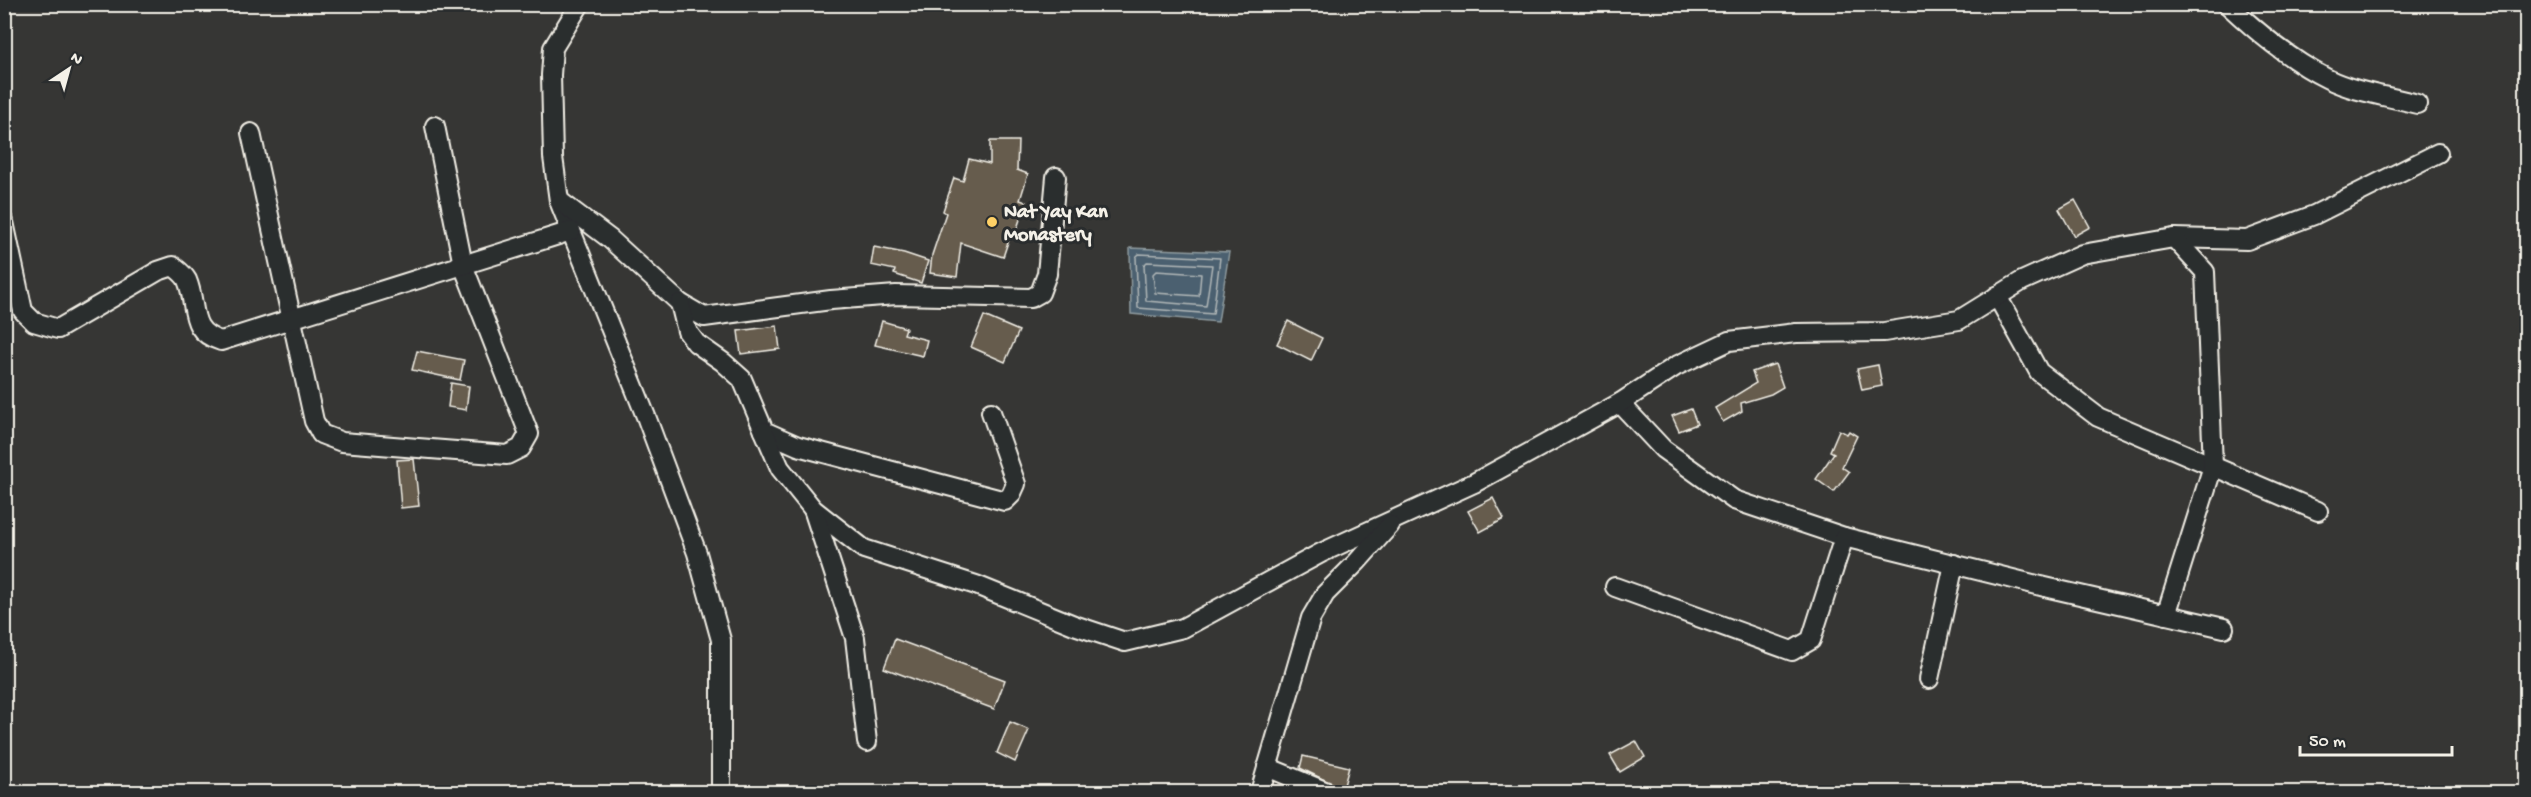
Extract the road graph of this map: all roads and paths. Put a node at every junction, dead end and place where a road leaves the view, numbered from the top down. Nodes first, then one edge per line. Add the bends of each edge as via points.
1 (580, 4) edge
2 (2227, 4) edge
3 (2417, 104) dead end
4 (435, 126) dead end
5 (251, 133) dead end
6 (2438, 153) dead end
7 (1056, 177) dead end
8 (559, 201) junction
9 (4, 222) edge
10 (571, 231) junction
11 (2174, 238) junction
12 (462, 265) junction
13 (1997, 296) junction
14 (680, 303) junction
15 (290, 319) junction
16 (1620, 403) junction
17 (991, 412) dead end
18 (764, 431) junction
19 (2213, 466) junction
20 (813, 509) junction
21 (2318, 511) dead end
22 (1395, 519) junction
23 (1844, 537) junction
24 (1954, 564) junction
25 (1615, 587) dead end
26 (2166, 615) junction
27 (2224, 628) dead end
28 (1929, 679) dead end
29 (867, 742) dead end
30 (1266, 767) junction
31 (722, 792) edge
32 (1260, 792) edge
33 (1327, 792) edge

1 - 8 street via 553,48 550,75
2 - 3 street via 2262,36 2328,79
4 - 12 street
5 - 15 street
6 - 11 street via 2314,215 2247,240
7 - 14 street via 1047,274 1040,293 1031,298 896,295 704,317
8 - 10 street
8 - 14 street via 610,239
9 - 15 street via 23,311 34,322 58,329 173,266 186,278 199,329 208,337 221,340
10 - 12 street
10 - 31 street via 697,553 721,640
11 - 13 street via 2082,254 2022,280
11 - 19 street via 2205,272
12 - 15 street
12 - 15 street via 529,434 521,448 507,455 342,442 321,435 314,421
13 - 16 street via 1959,320 1948,322 1884,332 1796,333 1729,340 1676,366
13 - 19 street via 2039,372 2073,400 2098,417
14 - 18 street via 687,331 696,343 742,379
16 - 22 street via 1474,483
16 - 23 street via 1663,449 1734,500
17 - 18 street via 1016,484 1005,501 798,446
18 - 20 street via 780,468
19 - 21 street
19 - 26 street
20 - 22 street via 864,549 976,585 1125,642 1183,628 1321,553
20 - 29 street via 855,638
22 - 30 street via 1325,594 1311,618
23 - 24 street
23 - 25 street via 1811,640 1792,651
24 - 26 street
24 - 28 street
26 - 27 street
30 - 32 street
30 - 33 street

